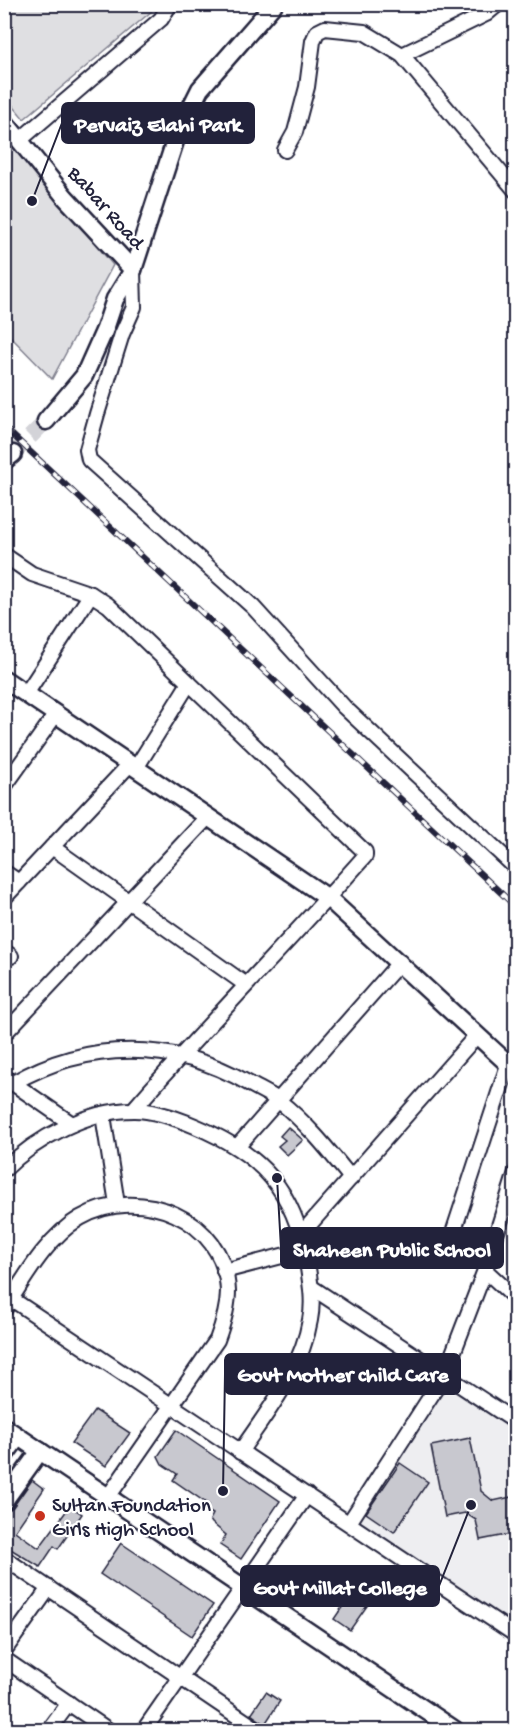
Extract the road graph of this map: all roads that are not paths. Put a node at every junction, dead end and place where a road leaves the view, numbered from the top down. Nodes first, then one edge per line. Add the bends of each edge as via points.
1 (170, 4) edge
2 (274, 4) edge
3 (498, 4) edge
4 (402, 55) junction
5 (4, 121) edge
6 (20, 140) junction
7 (285, 150) dead end
8 (516, 191) edge
9 (133, 270) junction
10 (46, 422) tunnel mouth
11 (4, 555) edge
12 (91, 594) junction
13 (4, 679) edge
14 (189, 683) junction
15 (26, 693) junction
16 (56, 714) junction
17 (133, 766) junction
18 (4, 787) edge
19 (207, 816) junction
20 (52, 847) junction
21 (516, 868) edge
22 (4, 872) edge
23 (19, 882) junction
24 (4, 898) edge
25 (328, 898) junction
26 (127, 902) junction
27 (400, 963) junction
28 (245, 984) junction
29 (4, 1034) edge
30 (477, 1035) junction
31 (181, 1055) junction
32 (512, 1068) edge
33 (9, 1080) edge
34 (278, 1100) junction
35 (133, 1110) junction
36 (103, 1115) junction
37 (72, 1124) junction
38 (237, 1147) junction
39 (7, 1164) edge
40 (516, 1173) edge
41 (351, 1178) junction
42 (117, 1204) junction
43 (454, 1230) dead end
44 (302, 1233) junction
45 (305, 1250) junction
46 (485, 1270) junction
47 (224, 1271) junction
48 (311, 1287) junction
49 (516, 1299) edge
50 (7, 1301) edge
51 (446, 1374) junction
52 (171, 1405) junction
53 (516, 1422) edge
54 (11, 1432) edge
55 (40, 1451) junction
56 (240, 1452) junction
57 (4, 1456) edge
58 (307, 1495) junction
59 (108, 1497) junction
60 (4, 1501) edge
61 (348, 1523) junction
62 (4, 1558) edge
63 (243, 1587) junction
64 (49, 1588) junction
65 (516, 1635) edge
66 (4, 1651) edge
67 (4, 1659) edge
68 (181, 1678) junction
69 (69, 1703) junction
70 (443, 1727) edge
71 (49, 1731) edge
72 (108, 1731) edge
73 (144, 1731) edge
74 (258, 1731) edge

1 - 6 street via 161,19
2 - 9 street via 200,90 177,135
3 - 4 street via 486,14
4 - 7 street via 364,32 325,28 317,32 295,132
4 - 8 street
5 - 6 street, Babar Road
6 - 9 street, Babar Road via 65,198
9 - 10 street, Babar Road via 115,299 93,359 71,394
9 - 21 street via 134,307 97,414 87,450 89,460 253,607 344,707
11 - 12 street via 32,574
12 - 14 street via 108,605
12 - 15 street
13 - 15 street
14 - 17 street
14 - 25 street via 365,852
15 - 16 street
16 - 17 street
16 - 18 street
17 - 19 street
17 - 20 street
19 - 25 street
19 - 26 street
20 - 23 street
20 - 26 street
22 - 23 street
23 - 24 street
25 - 27 street
25 - 28 street
26 - 28 street
26 - 29 street
27 - 30 street
27 - 34 street
28 - 31 street
30 - 32 street
30 - 41 street
31 - 33 street via 125,1050 99,1053
31 - 34 street via 228,1072
31 - 35 street
32 - 43 street
33 - 37 street
34 - 38 street
34 - 41 street via 319,1138
35 - 36 street
35 - 38 street via 179,1120
36 - 37 street
36 - 42 street
37 - 39 street
38 - 44 street via 280,1186
40 - 46 street
41 - 44 street
42 - 47 street via 156,1207 187,1220 213,1243
42 - 50 street via 78,1219 59,1235
44 - 45 street
45 - 47 street
45 - 48 street
46 - 49 street
46 - 51 street
47 - 52 street via 228,1290 217,1340
48 - 51 street
48 - 56 street via 310,1320 303,1350
50 - 52 street
51 - 53 street
51 - 61 street
52 - 56 street
52 - 59 street
54 - 55 street
54 - 57 street
55 - 59 street
55 - 60 street
56 - 58 street
58 - 61 street
58 - 63 street
59 - 63 street
61 - 65 street
62 - 64 street
63 - 68 street
63 - 70 street
64 - 66 street
64 - 68 street
67 - 69 street
68 - 73 street
68 - 74 street
69 - 71 street
69 - 72 street

